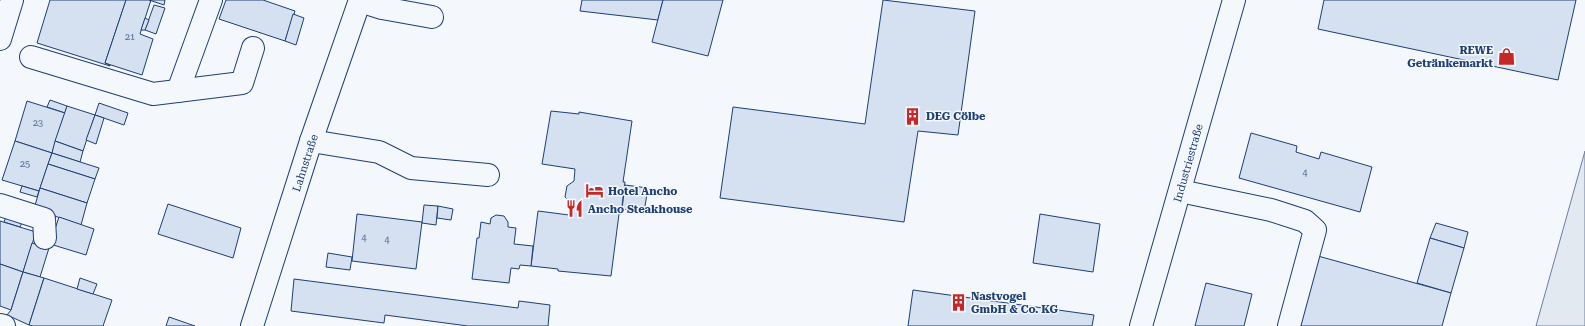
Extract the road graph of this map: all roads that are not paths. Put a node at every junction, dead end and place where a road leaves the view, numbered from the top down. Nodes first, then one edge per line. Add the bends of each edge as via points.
1 (211, 0) edge
2 (360, 0) edge
3 (1234, 0) edge
4 (7, 6) edge
5 (432, 17) dead end
6 (0, 39) edge
7 (253, 48) dead end
8 (31, 57) dead end
9 (178, 91) junction
10 (311, 141) junction
11 (488, 175) dead end
12 (1180, 191) junction
13 (0, 205) edge
14 (45, 238) dead end
15 (259, 324) edge
16 (0, 325) edge
17 (4, 326) edge
18 (1141, 326) edge
19 (1289, 326) edge

1 - 9 street
2 - 5 street via 386,9
2 - 10 street, Lahnstraße
3 - 12 street, Industriestraße
4 - 6 street
7 - 9 street via 242,83
8 - 9 street via 153,94
10 - 11 street via 379,152 410,168
10 - 15 street, Lahnstraße
12 - 18 street, Industriestraße
12 - 19 street via 1271,210 1305,221 1315,230
13 - 14 street via 44,219
16 - 17 street

